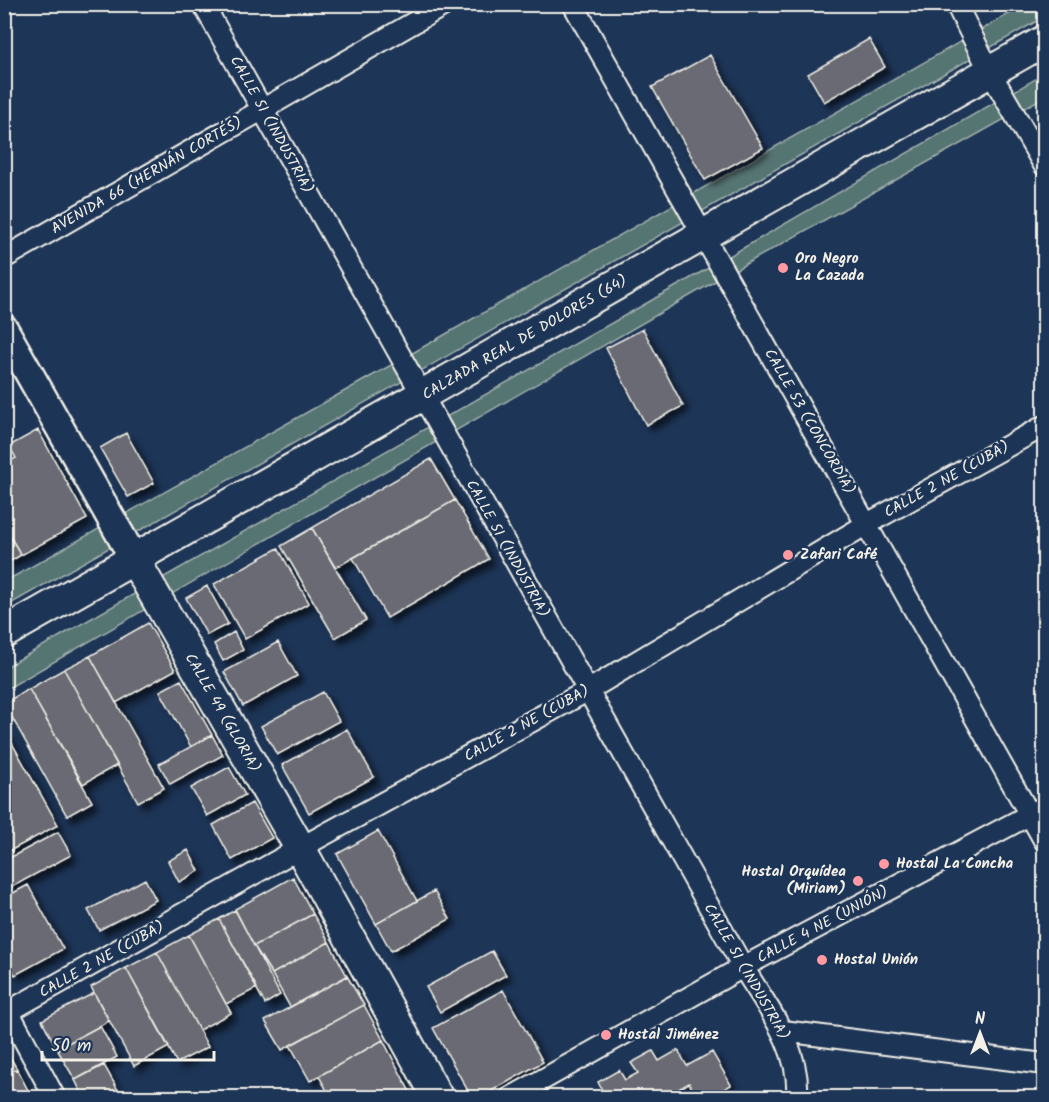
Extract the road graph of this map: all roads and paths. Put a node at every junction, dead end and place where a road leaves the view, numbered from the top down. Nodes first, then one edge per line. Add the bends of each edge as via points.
1 (203, 4) edge
2 (446, 4) edge
3 (573, 4) edge
4 (957, 4) edge
5 (1044, 41) edge
6 (990, 72) junction
7 (262, 110) junction
8 (1044, 165) edge
9 (704, 235) junction
10 (4, 258) edge
11 (4, 329) edge
12 (422, 397) junction
13 (1044, 426) edge
14 (867, 524) junction
15 (134, 559) junction
16 (4, 633) edge
17 (587, 691) junction
18 (1038, 811) edge
19 (1044, 840) edge
20 (300, 848) junction
21 (743, 967) junction
22 (6, 1010) edge
23 (783, 1031) junction
24 (1044, 1064) edge
25 (55, 1098) edge
26 (438, 1098) edge
27 (510, 1098) edge
28 (797, 1098) edge

1 - 7 street, CALLE 51 (INDUSTRIA)
2 - 7 street, AVENIDA 66 (HERNÁN CORTÉS)
3 - 9 street, CALLE 53 (CONCORDIA)
4 - 6 street
5 - 6 main road, CALZADA REAL DE DOLORES (64)
6 - 8 street
6 - 9 main road, CALZADA REAL DE DOLORES (64)
7 - 10 street, AVENIDA 66 (HERNÁN CORTÉS)
7 - 12 street, CALLE 51 (INDUSTRIA)
9 - 12 main road, CALZADA REAL DE DOLORES (64)
9 - 14 street, CALLE 53 (CONCORDIA)
11 - 15 street, CALLE 49 (GLORIA)
12 - 15 main road, CALZADA REAL DE DOLORES (64)
12 - 17 street, CALLE 51 (INDUSTRIA)
13 - 14 street, CALLE 2 NE (CUBA)
14 - 17 street, CALLE 2 NE (CUBA)
14 - 18 street, CALLE 53 (CONCORDIA)
15 - 16 main road, CALZADA REAL DE DOLORES (64)
15 - 20 main road, CALLE 49 (GLORIA)
17 - 20 street, CALLE 2 NE (CUBA)
17 - 21 street, CALLE 51 (INDUSTRIA)
18 - 19 street, CALLE 53 (CONCORDIA)
18 - 21 street, CALLE 4 NE (UNIÓN)
20 - 22 street, CALLE 2 NE (CUBA)
20 - 26 main road, CALLE 49 (GLORIA)
21 - 23 street, CALLE 51 (INDUSTRIA)
21 - 27 street, CALLE 4 NE (UNIÓN)
22 - 25 street
23 - 24 street
23 - 28 street, CALLE 51 (INDUSTRIA) via 795,1066

